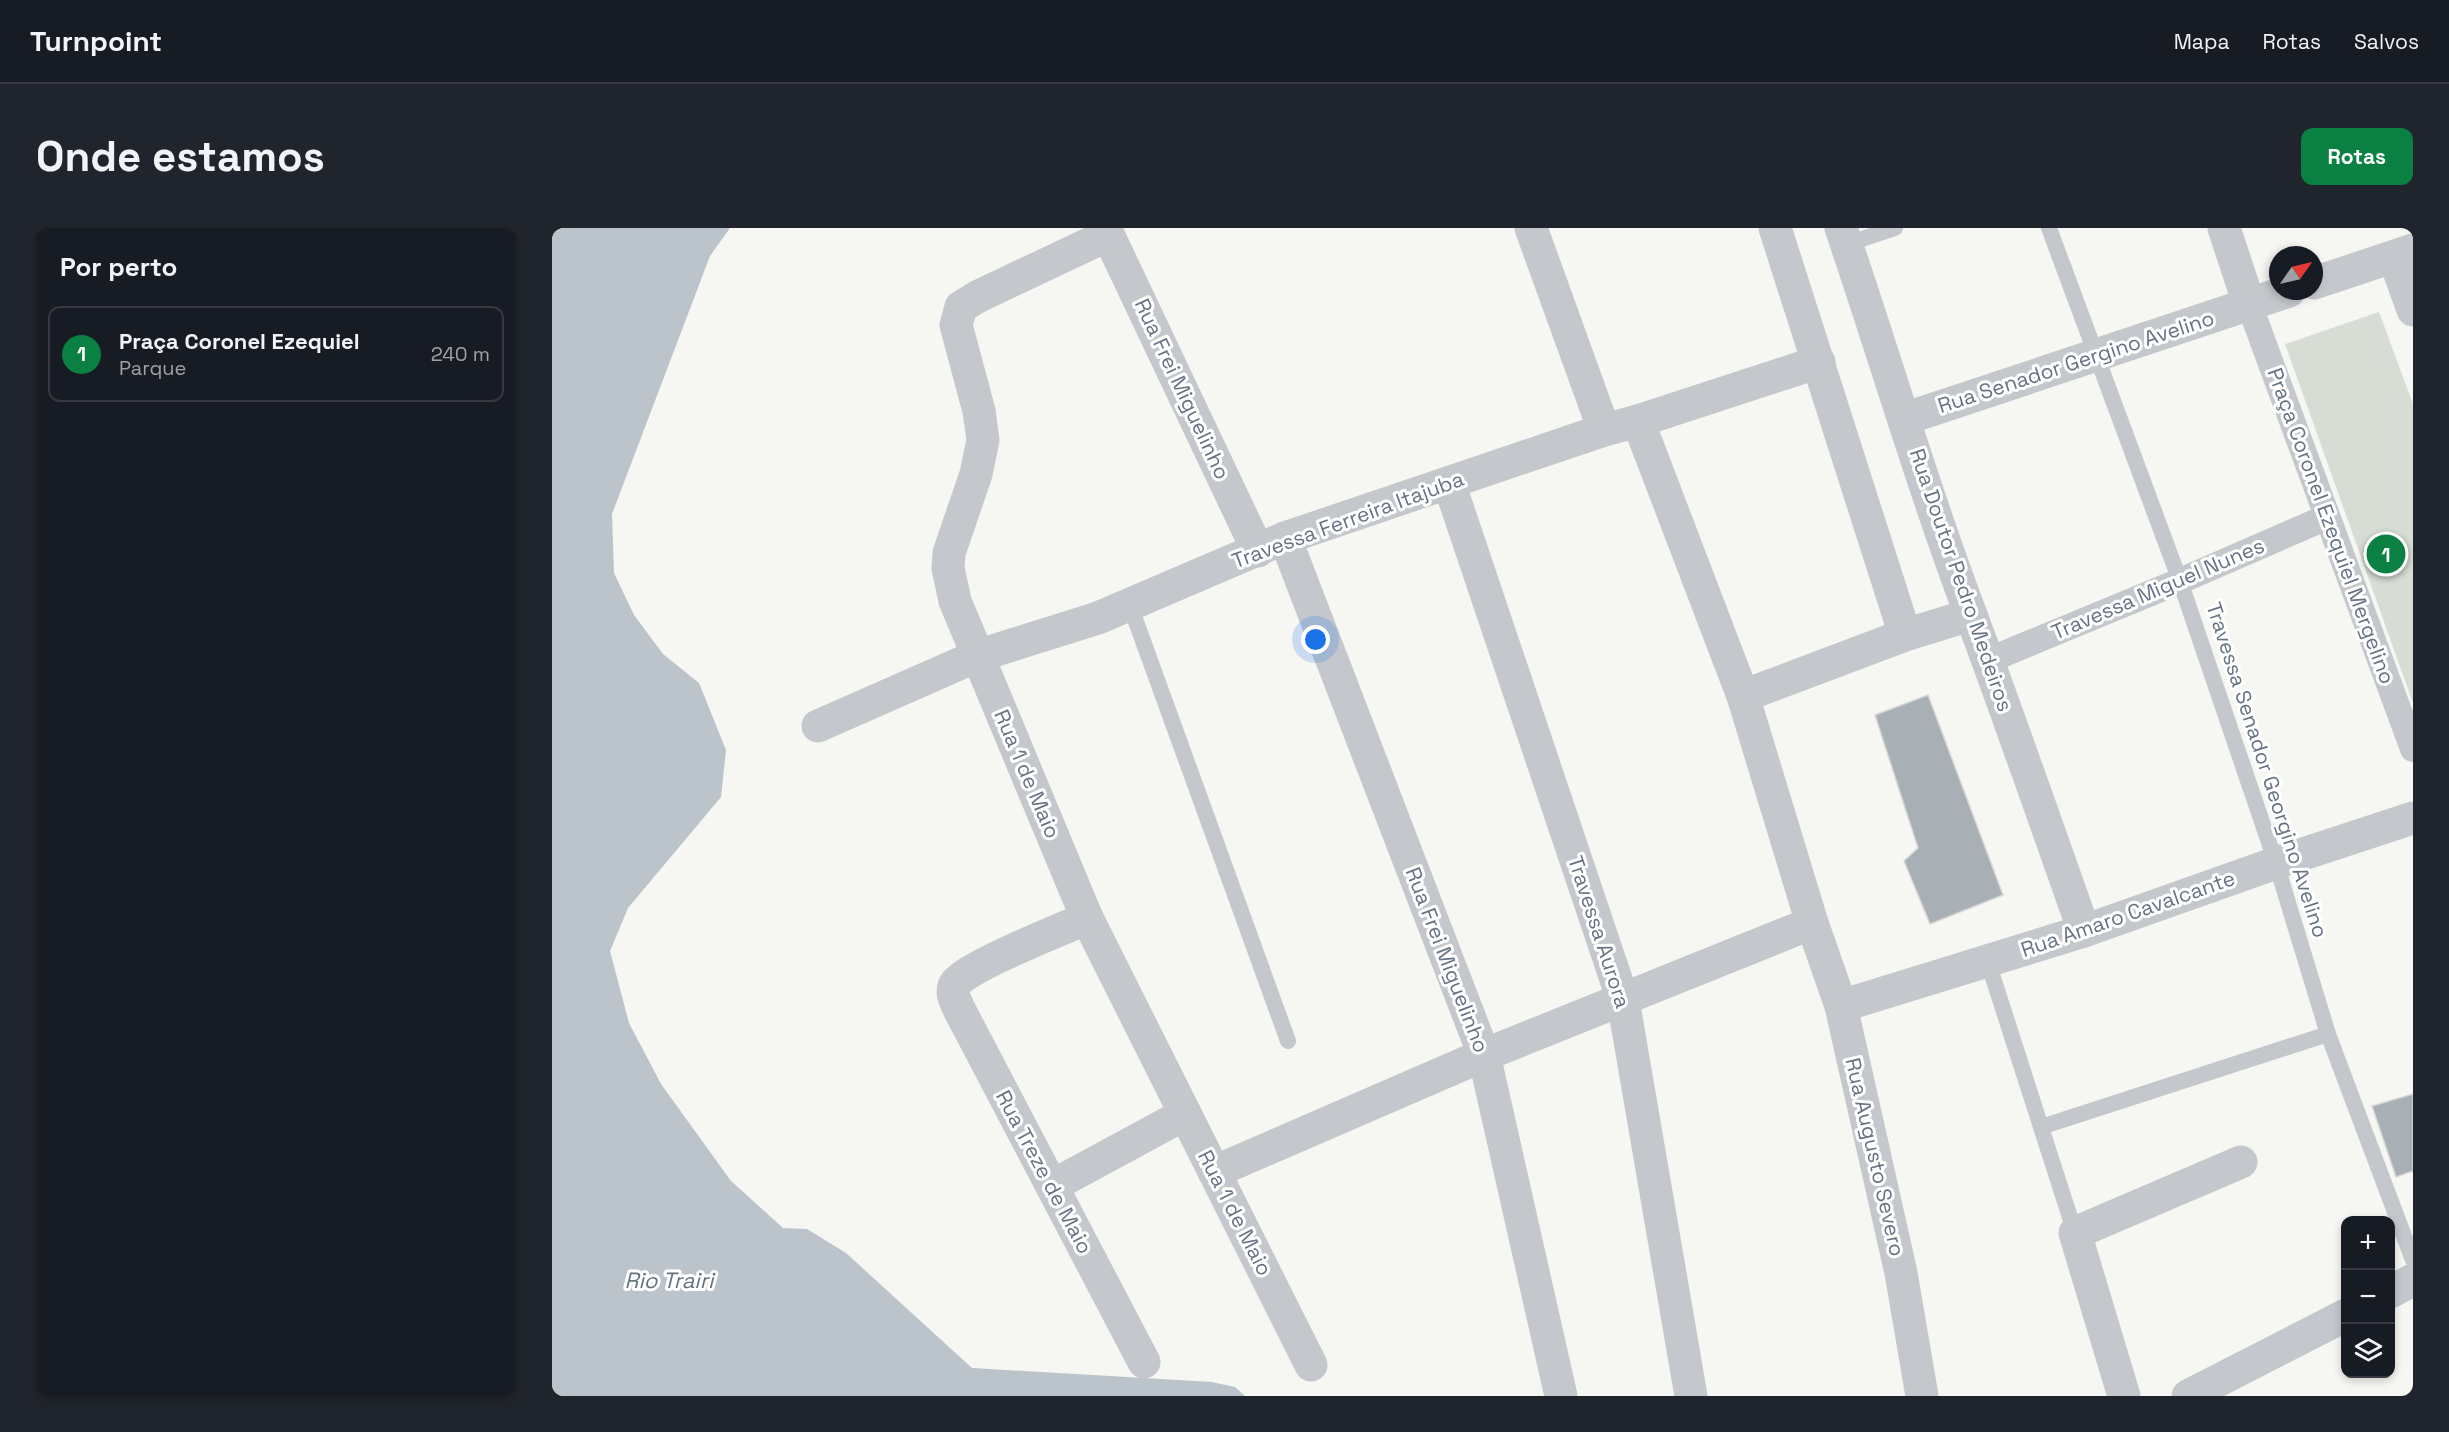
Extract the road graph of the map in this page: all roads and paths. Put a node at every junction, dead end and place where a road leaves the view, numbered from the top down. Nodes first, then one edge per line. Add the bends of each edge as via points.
1 (1531, 228) edge
2 (1775, 228) edge
3 (1894, 228) edge
4 (2049, 228) edge
5 (2224, 228) edge
6 (1106, 231) edge
7 (1844, 236) edge
8 (2403, 253) edge
9 (2323, 280) edge
10 (2269, 298) edge
11 (2249, 304) junction
12 (2413, 310) edge
13 (2096, 355) junction
14 (1819, 362) junction
15 (1904, 419) junction
16 (1638, 421) junction
17 (1604, 430) junction
18 (1449, 483) junction
19 (2327, 517) junction
20 (1271, 544) junction
21 (2180, 581) junction
22 (1130, 605) junction
23 (1970, 615) junction
24 (1905, 635) junction
25 (977, 656) junction
26 (1989, 660) junction
27 (1743, 696) junction
28 (818, 726) dead end
29 (2413, 749) edge
30 (2413, 818) edge
31 (2276, 863) junction
32 (1087, 918) junction
33 (1812, 923) junction
34 (2084, 931) junction
35 (1988, 962) junction
36 (1623, 1000) junction
37 (1841, 1006) junction
38 (2328, 1034) junction
39 (1287, 1041) dead end
40 (1484, 1055) junction
41 (1185, 1114) junction
42 (2041, 1127) junction
43 (2241, 1162) dead end
44 (1214, 1172) junction
45 (1052, 1186) junction
46 (2075, 1233) junction
47 (2413, 1260) edge
48 (2413, 1280) edge
49 (2395, 1290) edge
50 (2341, 1318) edge
51 (1144, 1362) dead end
52 (1311, 1365) dead end
53 (1561, 1396) edge
54 (1691, 1396) edge
55 (1922, 1396) edge
56 (2124, 1396) edge
57 (2188, 1396) edge

1 - 17 street
2 - 14 street
3 - 7 lane
4 - 13 lane, Travessa Senador Georgino Avelino
5 - 11 street
6 - 20 street, Rua Frei Miguelinho
6 - 25 street, Rua 1 de Maio via 977,297 957,314 958,339 979,411 983,440 976,474 952,539 948,568 955,601
7 - 15 street, Rua Doutor Pedro Medeiros
8 - 9 street
8 - 12 street
10 - 11 street, Rua Senador Gergino Avelino
11 - 13 street, Rua Senador Gergino Avelino
11 - 19 street, Praça Coronel Ezequiel Mergelino
13 - 15 street, Rua Senador Gergino Avelino
13 - 21 lane, Travessa Senador Georgino Avelino
14 - 16 street, Travessa Ferreira Itajuba
14 - 24 street
15 - 23 street, Rua Doutor Pedro Medeiros
16 - 17 street, Travessa Ferreira Itajuba
16 - 27 street, Rua Augusto Severo
17 - 18 street, Travessa Ferreira Itajuba
18 - 20 street, Travessa Ferreira Itajuba
18 - 36 street, Travessa Aurora
19 - 21 street, Travessa Miguel Nunes
19 - 29 street, Praça Coronel Ezequiel Mergelino
20 - 22 street, Travessa Ferreira Itajuba
20 - 40 street, Rua Frei Miguelinho
21 - 26 street, Travessa Miguel Nunes
21 - 31 lane, Travessa Senador Georgino Avelino
22 - 25 street, Travessa Ferreira Itajuba
22 - 39 lane
23 - 24 street
23 - 26 street, Rua Doutor Pedro Medeiros
24 - 27 street
25 - 28 street, Travessa Ferreira Itajuba
25 - 32 street, Rua 1 de Maio
26 - 34 street, Rua Doutor Pedro Medeiros
27 - 33 street, Rua Augusto Severo
30 - 31 street, Rua Amaro Cavalcante
31 - 34 street, Rua Amaro Cavalcante
31 - 38 lane, Travessa Senador Georgino Avelino
32 - 41 street, Rua 1 de Maio
32 - 45 street, Rua Treze de Maio via 975,968 957,980 953,993
33 - 36 street
33 - 37 street, Rua Augusto Severo
34 - 35 street, Rua Amaro Cavalcante
35 - 37 street, Rua Amaro Cavalcante
35 - 42 lane
36 - 40 street
36 - 54 street, Travessa Aurora
37 - 55 street, Rua Augusto Severo via 1901,1273
38 - 42 lane
38 - 47 lane, Travessa Senador Georgino Avelino
40 - 44 street
40 - 53 street, Rua Frei Miguelinho
41 - 44 street, Rua 1 de Maio
41 - 45 street
42 - 46 lane
43 - 46 street
44 - 52 street, Rua 1 de Maio
45 - 51 street, Rua Treze de Maio
46 - 56 street
48 - 49 street
50 - 57 street

